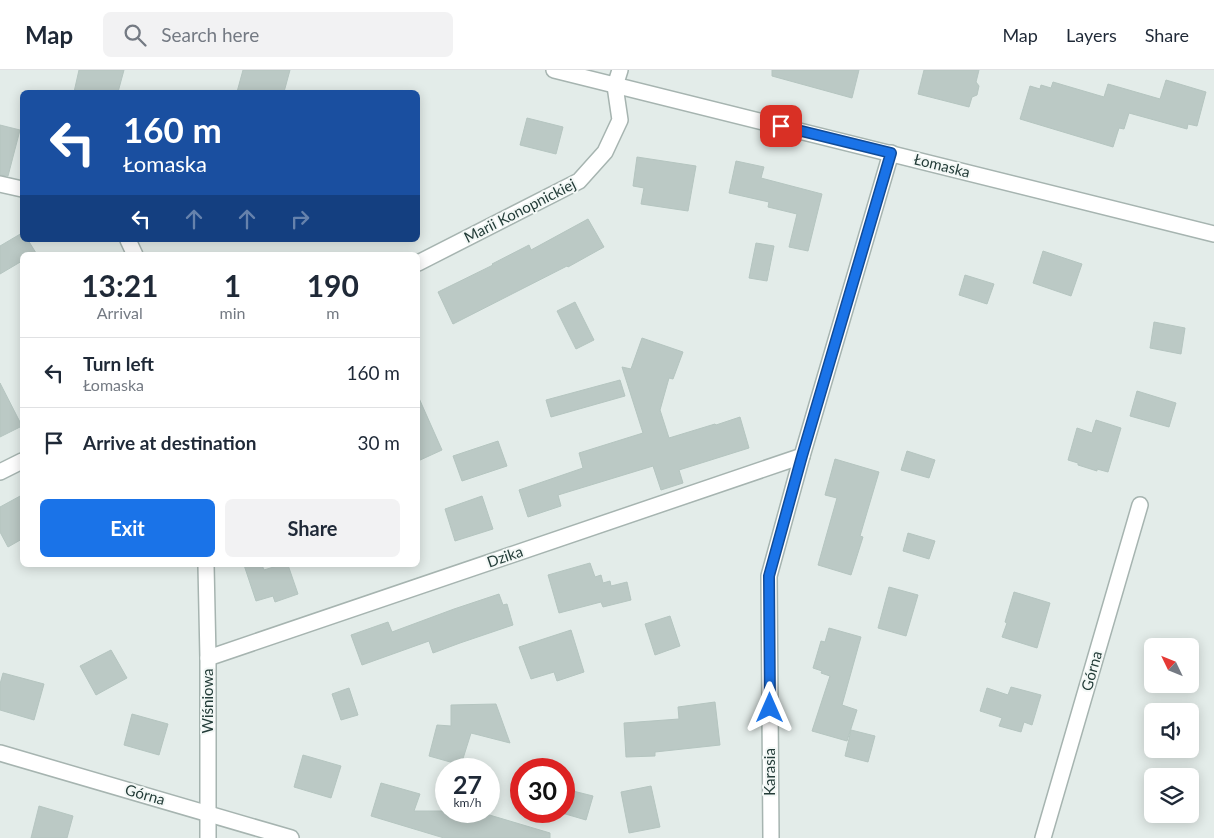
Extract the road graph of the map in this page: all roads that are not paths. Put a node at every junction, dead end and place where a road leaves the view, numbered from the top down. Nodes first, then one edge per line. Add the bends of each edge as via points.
1 (554, 70) edge
2 (620, 70) edge
3 (616, 86) junction
4 (891, 153) junction
5 (0, 184) edge
6 (20, 189) edge
7 (1214, 234) edge
8 (420, 262) edge
9 (802, 456) junction
10 (20, 462) edge
11 (0, 472) edge
12 (1140, 504) dead end
13 (206, 567) edge
14 (208, 658) junction
15 (0, 753) edge
16 (208, 814) junction
17 (208, 838) edge
18 (291, 838) edge
19 (771, 838) edge
20 (1043, 838) edge

1 - 3 street, Łomaska
2 - 3 street
3 - 4 street, Łomaska
3 - 8 street, Marii Konopnickiej via 620,120 605,152 579,181
4 - 7 street, Łomaska
4 - 9 street, Karasia
5 - 6 street
9 - 14 street, Dzika
9 - 19 street, Karasia via 769,576
10 - 11 street
12 - 20 street, Górna
13 - 14 street, Wiśniowa
14 - 16 street, Wiśniowa
15 - 16 street, Górna
16 - 17 street, Wiśniowa
16 - 18 street, Górna

